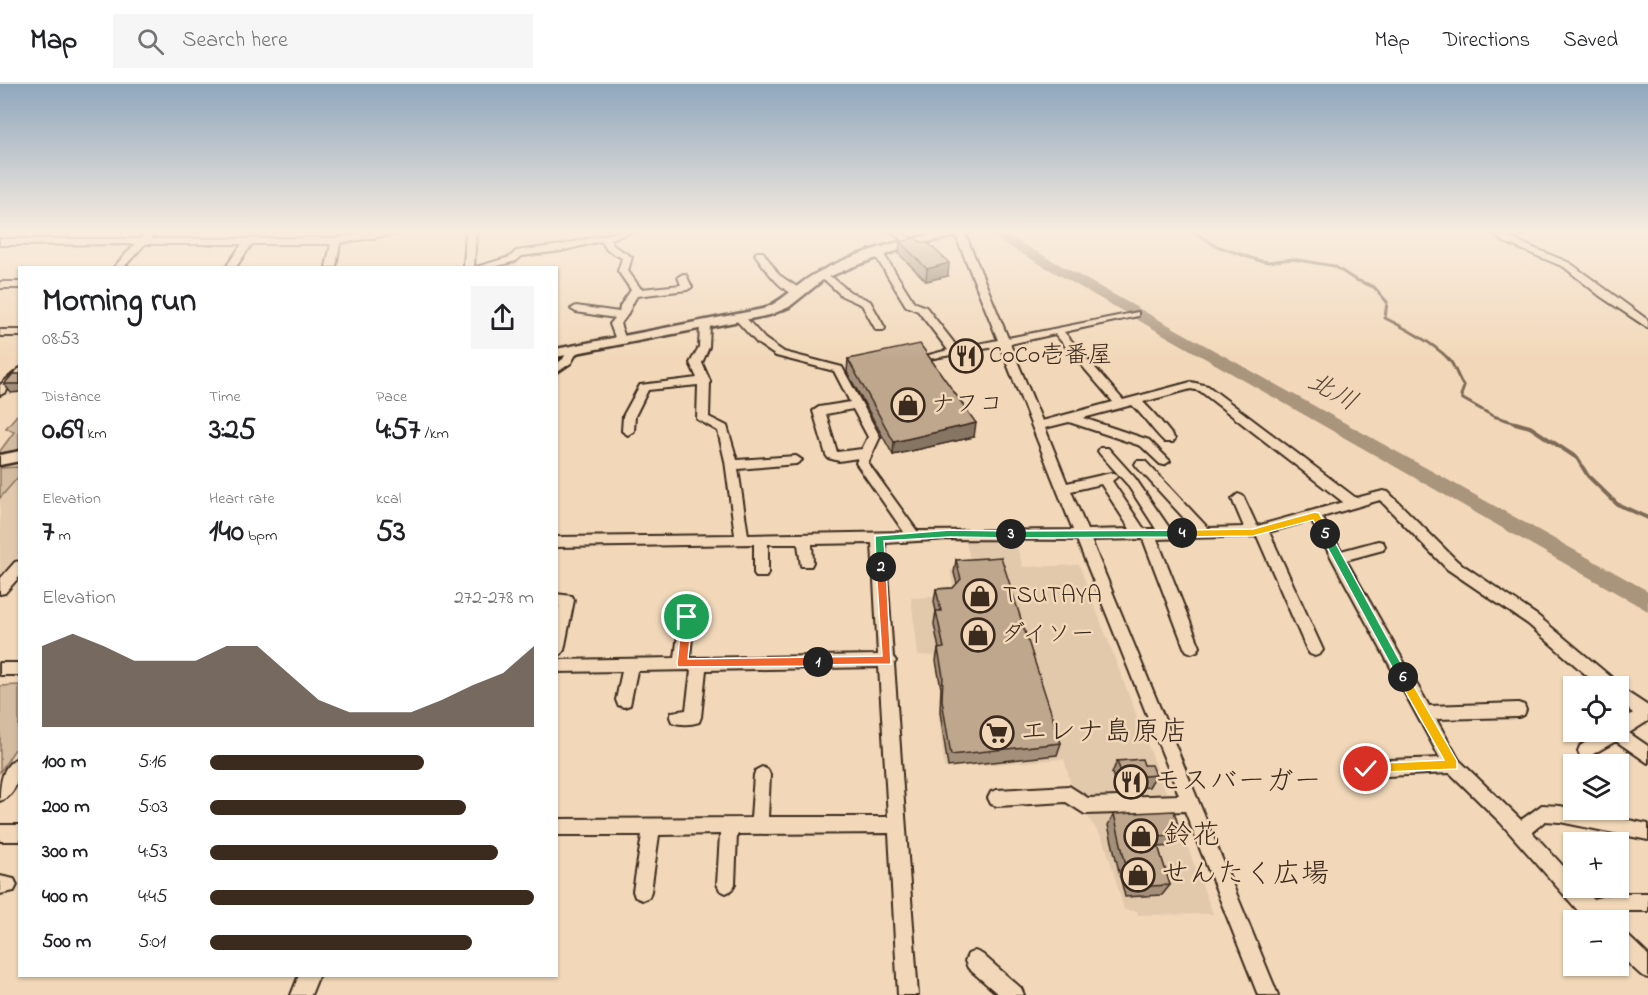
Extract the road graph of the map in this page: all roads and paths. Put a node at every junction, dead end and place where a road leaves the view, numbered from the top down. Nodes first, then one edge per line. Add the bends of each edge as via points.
1 (624, 274) edge
2 (774, 274) edge
3 (826, 274) edge
4 (891, 274) edge
5 (978, 274) edge
6 (1578, 274) edge
7 (820, 276) junction
8 (683, 277) dead end
9 (0, 285) edge
10 (18, 285) edge
11 (636, 293) junction
12 (799, 293) junction
13 (576, 309) dead end
14 (1134, 314) dead end
15 (622, 316) junction
16 (740, 318) junction
17 (705, 325) junction
18 (1648, 325) edge
19 (880, 328) dead end
20 (1057, 330) junction
21 (0, 333) edge
22 (18, 333) edge
23 (621, 340) junction
24 (1004, 340) junction
25 (574, 349) junction
26 (955, 352) junction
27 (558, 353) edge
28 (933, 357) dead end
29 (558, 368) edge
30 (10, 380) edge
31 (704, 381) junction
32 (0, 392) edge
33 (1136, 402) junction
34 (857, 405) junction
35 (1121, 405) junction
36 (1071, 418) junction
37 (1039, 426) junction
38 (628, 431) dead end
39 (1169, 439) dead end
40 (1104, 451) dead end
41 (868, 452) junction
42 (18, 456) edge
43 (0, 460) edge
44 (796, 460) dead end
45 (1164, 461) dead end
46 (1140, 464) dead end
47 (731, 465) junction
48 (1124, 473) junction
49 (1104, 479) junction
50 (1065, 488) junction
51 (1238, 499) dead end
52 (1352, 502) junction
53 (1315, 516) junction
54 (1258, 531) junction
55 (1205, 533) junction
56 (1144, 534) junction
57 (1167, 534) junction
58 (913, 535) junction
59 (1084, 535) junction
60 (805, 538) junction
61 (878, 538) junction
62 (742, 539) junction
63 (761, 539) junction
64 (558, 542) edge
65 (1378, 546) dead end
66 (1338, 557) junction
67 (806, 562) dead end
68 (18, 568) edge
69 (761, 573) dead end
70 (0, 588) edge
71 (558, 600) edge
72 (687, 617) dead end
73 (558, 641) edge
74 (1192, 647) dead end
75 (1315, 650) dead end
76 (888, 661) junction
77 (631, 664) junction
78 (690, 664) junction
79 (558, 666) edge
80 (0, 669) edge
81 (18, 669) edge
82 (1598, 676) edge
83 (624, 700) dead end
84 (1629, 701) edge
85 (1518, 710) dead end
86 (1424, 713) junction
87 (693, 717) dead end
88 (1629, 725) edge
89 (1629, 741) edge
90 (1601, 742) edge
91 (1586, 751) dead end
92 (1648, 756) edge
93 (1453, 765) junction
94 (18, 767) edge
95 (1366, 769) dead end
96 (762, 775) dead end
97 (0, 793) edge
98 (998, 798) dead end
99 (1191, 803) junction
100 (897, 825) junction
101 (652, 826) junction
102 (729, 826) junction
103 (759, 826) junction
104 (558, 827) edge
105 (1520, 831) junction
106 (1648, 832) edge
107 (0, 833) edge
108 (18, 833) edge
109 (726, 884) dead end
110 (642, 891) dead end
111 (1648, 902) edge
112 (1591, 910) edge
113 (1601, 910) edge
114 (1629, 949) edge
115 (975, 961) dead end
116 (1645, 962) edge
117 (308, 977) edge
118 (302, 995) edge
119 (908, 995) edge
120 (1014, 995) edge
121 (1268, 995) edge

1 - 11 street
2 - 12 street
3 - 7 main road
4 - 26 street via 910,304 922,309
5 - 24 street
6 - 18 street
7 - 12 main road
7 - 19 street via 866,303
8 - 11 street via 687,287
9 - 10 street
11 - 15 street
12 - 16 main road via 777,309
13 - 15 street
14 - 20 street
15 - 23 street via 615,326
16 - 17 main road
16 - 34 street via 761,341 780,354 838,369
17 - 23 main road
17 - 31 street via 704,347 696,363
20 - 24 street
20 - 35 street
21 - 22 street
23 - 25 main road
24 - 26 street
24 - 37 street
25 - 27 main road
25 - 29 street
26 - 28 street
30 - 32 street
31 - 38 street via 644,387 628,416
31 - 47 street via 703,419 723,429
33 - 35 street
33 - 39 street
33 - 52 street via 1191,385 1204,388
34 - 41 street via 874,437
34 - 41 street via 819,411 832,455
35 - 36 street
36 - 37 street
36 - 45 street via 1145,443
37 - 50 street
40 - 48 street
41 - 58 street via 862,463
42 - 43 main road
44 - 47 street
46 - 55 street
47 - 62 street
48 - 49 street
48 - 57 street
49 - 50 street
49 - 56 street
50 - 59 street
51 - 54 street
52 - 53 street
52 - 82 street via 1383,495 1452,565 1533,620
53 - 54 street
53 - 66 street
54 - 55 street
54 - 75 street
55 - 57 street
56 - 57 street
56 - 59 street
56 - 74 street
58 - 59 street
58 - 61 street
59 - 99 street
60 - 61 street
60 - 63 street
60 - 67 street
61 - 76 street
62 - 63 street
62 - 64 street
63 - 69 street
65 - 66 street
66 - 86 street
68 - 70 street
71 - 73 street via 567,600
72 - 78 street
76 - 78 street
76 - 100 street
77 - 78 street
77 - 79 street
77 - 83 street
78 - 87 street
80 - 81 street
84 - 88 street via 1646,714
85 - 86 street
86 - 93 street
89 - 92 street
90 - 91 street
93 - 95 street
93 - 105 street
94 - 97 street
96 - 103 street
98 - 99 street via 1069,794 1085,806
99 - 121 street
100 - 103 street
100 - 119 street
101 - 102 street
101 - 104 street
101 - 110 street
102 - 103 street
102 - 109 street
105 - 106 street via 1542,813
105 - 112 street
107 - 108 street
111 - 113 street via 1626,900 1610,903
114 - 116 street
115 - 120 street
117 - 118 street

